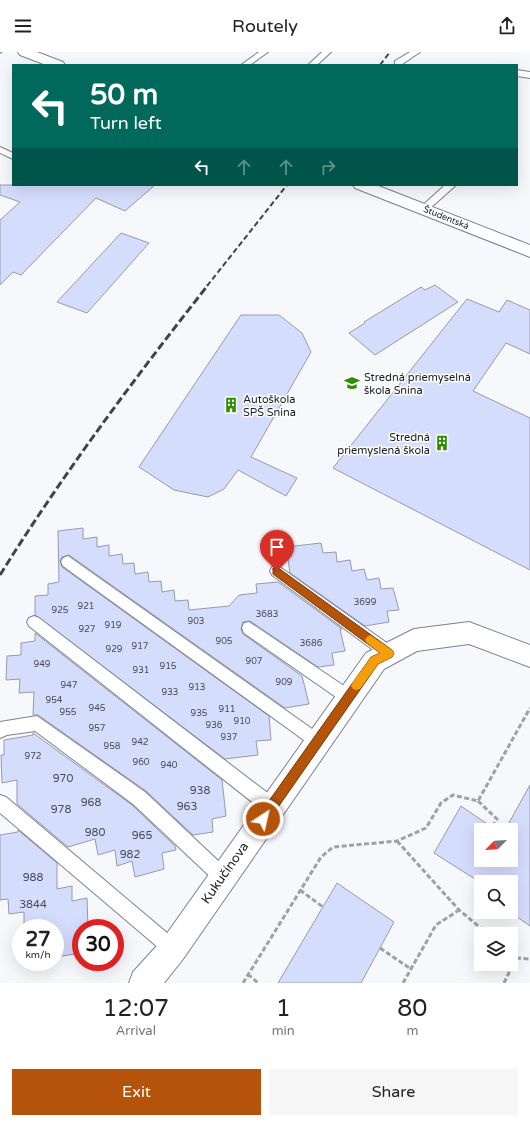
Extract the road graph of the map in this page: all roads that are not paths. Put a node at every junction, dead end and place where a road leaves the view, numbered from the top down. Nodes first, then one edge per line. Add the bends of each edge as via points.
1 (25, 52) edge
2 (264, 52) edge
3 (327, 52) edge
4 (416, 52) edge
5 (398, 62) dead end
6 (55, 64) edge
7 (247, 64) edge
8 (313, 64) edge
9 (518, 73) edge
10 (530, 75) edge
11 (0, 150) edge
12 (12, 156) edge
13 (364, 186) edge
14 (450, 186) edge
15 (424, 209) junction
16 (530, 251) edge
17 (68, 562) dead end
18 (277, 571) dead end
19 (34, 622) dead end
20 (249, 628) dead end
21 (389, 653) junction
22 (530, 656) edge
23 (348, 697) junction
24 (0, 732) edge
25 (317, 741) junction
26 (0, 803) edge
27 (272, 807) junction
28 (222, 877) junction
29 (173, 949) junction
30 (144, 983) edge

1 - 6 street
2 - 7 lane
3 - 8 lane
4 - 5 lane
9 - 10 lane
11 - 12 lane
13 - 15 street, Študentská
14 - 15 lane
15 - 16 street, Študentská
17 - 25 lane
18 - 21 lane
19 - 27 lane
20 - 23 lane
21 - 22 street, Kukučínova via 414,640 469,633
21 - 23 street, Kukučínova via 375,661
23 - 25 street, Kukučínova
24 - 28 lane via 4,728 37,723 140,798
25 - 27 street, Kukučínova
26 - 29 lane
27 - 28 street, Kukučínova
28 - 29 street, Kukučínova
29 - 30 street, Kukučínova

